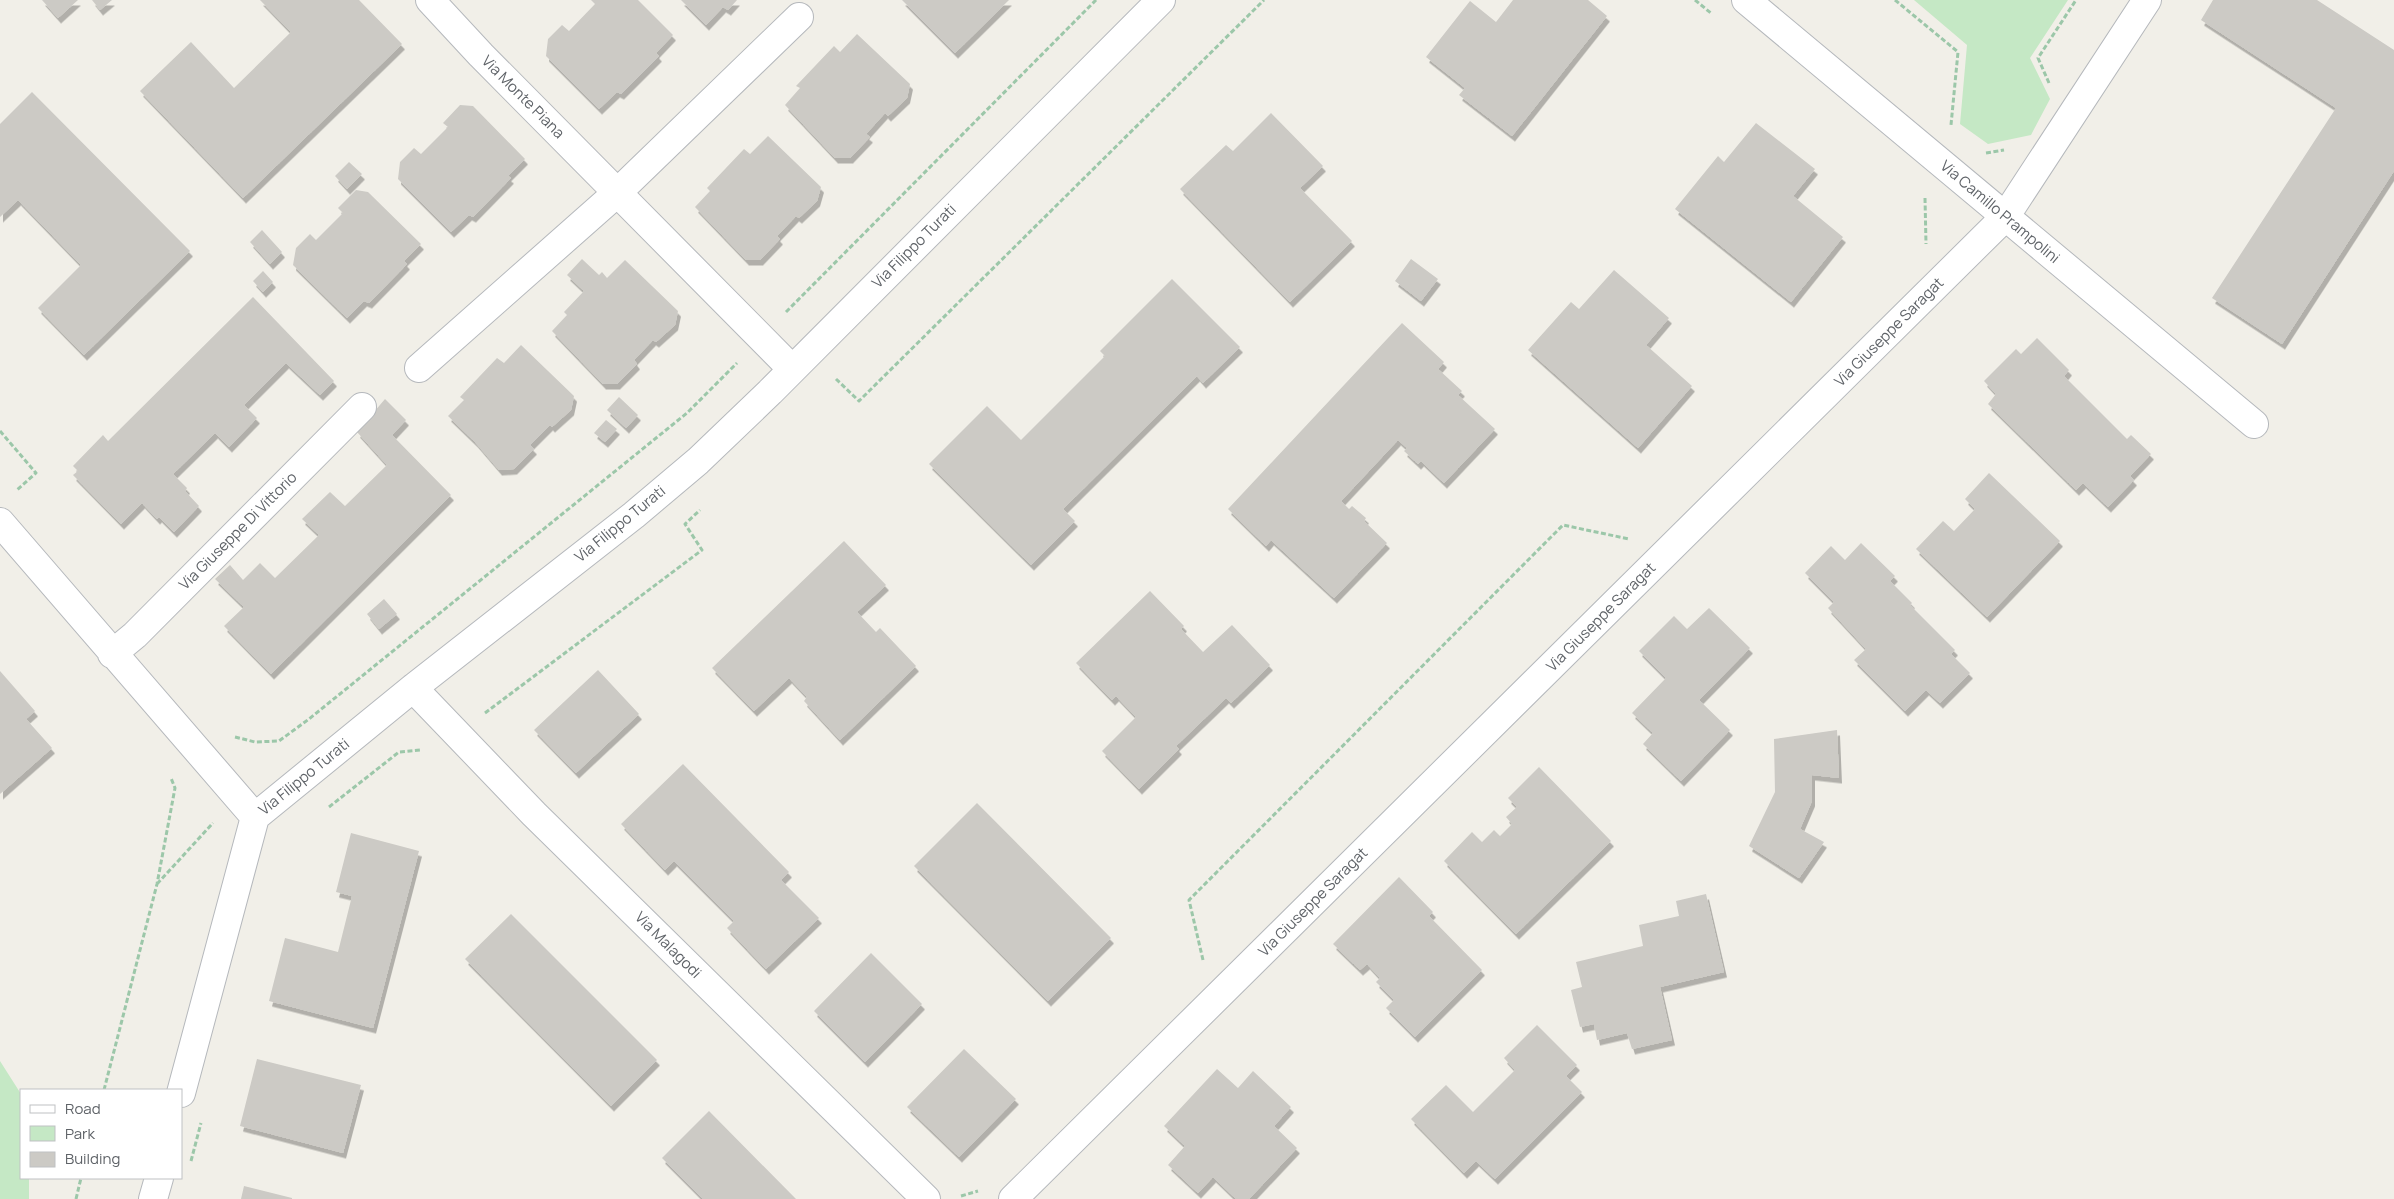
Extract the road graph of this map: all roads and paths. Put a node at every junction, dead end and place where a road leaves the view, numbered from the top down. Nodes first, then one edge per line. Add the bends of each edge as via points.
1 (430, 0) edge
2 (1096, 0) edge
3 (1161, 0) edge
4 (1264, 0) edge
5 (1695, 0) edge
6 (1746, 0) edge
7 (1895, 0) edge
8 (2076, 0) edge
9 (2147, 0) edge
10 (799, 17) dead end
11 (1718, 19) dead end
12 (2050, 86) dead end
13 (1951, 127) dead end
14 (2013, 148) dead end
15 (1980, 149) dead end
16 (618, 192) junction
17 (1925, 196) dead end
18 (2004, 217) junction
19 (1926, 250) dead end
20 (761, 338) junction
21 (739, 361) dead end
22 (419, 368) dead end
23 (792, 369) junction
24 (830, 384) dead end
25 (362, 407) dead end
26 (2254, 424) dead end
27 (0, 431) edge
28 (12, 495) dead end
29 (706, 504) dead end
30 (0, 522) edge
31 (1637, 541) dead end
32 (112, 654) junction
33 (413, 688) junction
34 (482, 716) dead end
35 (182, 735) junction
36 (234, 737) dead end
37 (428, 751) dead end
38 (246, 807) junction
39 (321, 812) dead end
40 (157, 884) junction
41 (1203, 963) dead end
42 (104, 1089) edge
43 (182, 1089) edge
44 (204, 1114) dead end
45 (189, 1171) dead end
46 (81, 1179) edge
47 (159, 1179) edge
48 (985, 1188) dead end
49 (957, 1195) dead end
50 (76, 1199) edge
51 (153, 1199) edge
52 (926, 1199) edge
53 (1013, 1199) edge

1 - 16 street, Via Monte Piana
2 - 20 path
3 - 23 street, Via Filippo Turati
4 - 24 path via 859,401 837,378
5 - 11 path
6 - 18 street, Via Camillo Prampolini
7 - 13 path via 1958,52
8 - 12 path via 2038,58
9 - 18 street, Via Giuseppe Saragat
10 - 16 street
14 - 15 path via 1986,153
16 - 20 street, Via Monte Piana
16 - 22 street
17 - 19 path
18 - 26 street, Via Camillo Prampolini
18 - 53 street, Via Giuseppe Saragat
20 - 23 street, Via Monte Piana
21 - 36 path via 687,413 309,720 279,741 254,742
23 - 33 street, Via Filippo Turati via 698,461 656,497
25 - 32 street, Via Giuseppe Di Vittorio via 135,635
27 - 28 path via 36,473
29 - 34 path via 685,524 702,550
30 - 32 street
31 - 41 path via 1562,525 1189,900
32 - 35 street
33 - 38 street, Via Filippo Turati
33 - 52 street, Via Malagodi via 534,814
35 - 38 street
35 - 40 path via 162,757 175,788
37 - 39 path via 399,752
38 - 40 path
38 - 43 street, Via Filippo Turati
40 - 42 path
44 - 45 path
46 - 50 path
47 - 51 street
48 - 49 path

